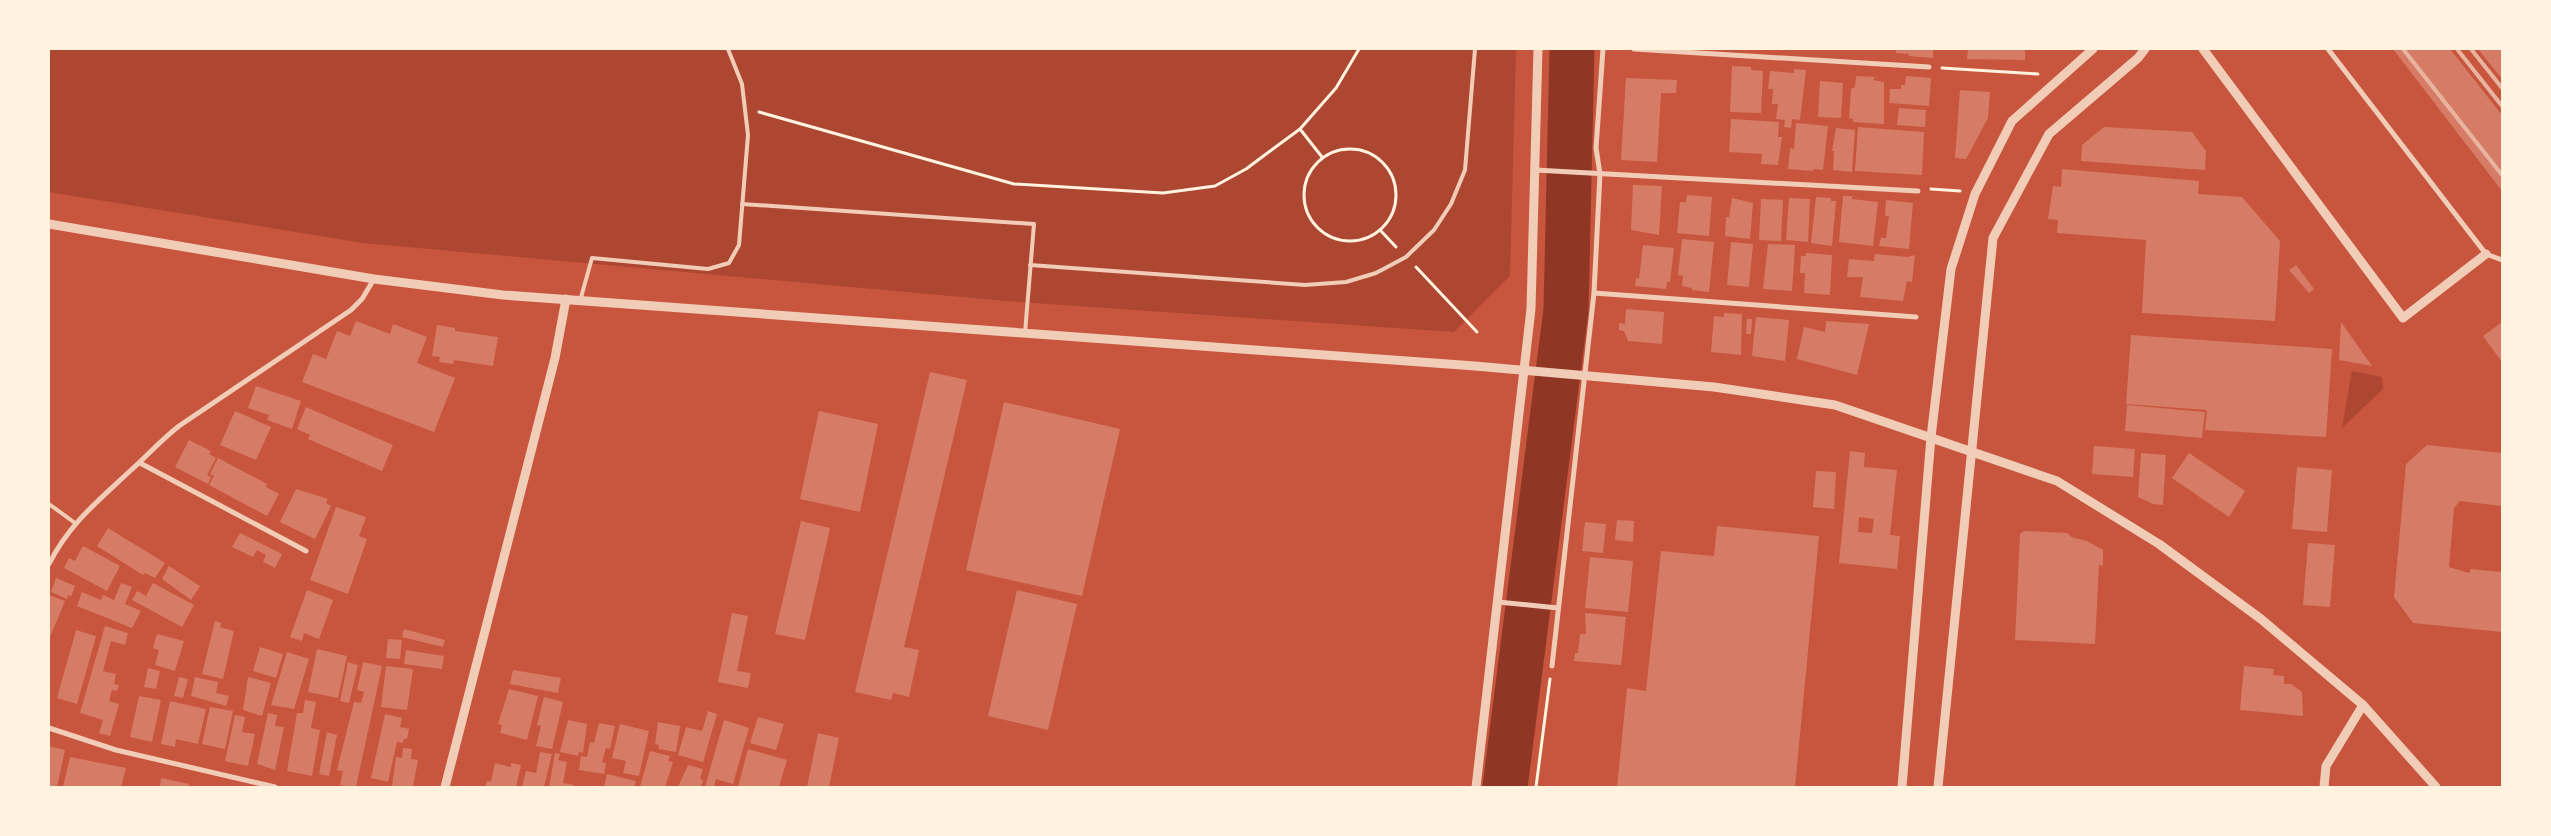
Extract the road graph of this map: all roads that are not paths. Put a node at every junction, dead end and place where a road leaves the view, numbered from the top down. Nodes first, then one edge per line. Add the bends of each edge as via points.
1 (728, 49) edge
2 (1475, 49) edge
3 (1538, 49) edge
4 (1604, 49) edge
5 (1634, 49) edge
6 (2093, 49) edge
7 (2145, 49) edge
8 (2203, 49) edge
9 (2328, 49) edge
10 (1929, 68) road end
11 (1536, 170) junction
12 (1599, 174) junction
13 (1918, 190) road end
14 (742, 204) junction
15 (49, 224) edge
16 (2486, 254) junction
17 (2502, 260) edge
18 (1030, 265) junction
19 (374, 279) junction
20 (1594, 293) junction
21 (566, 300) junction
22 (580, 301) junction
23 (1916, 317) dead end
24 (1025, 335) junction
25 (1525, 370) junction
26 (1586, 376) junction
27 (1931, 437) junction
28 (1971, 452) junction
29 (140, 463) junction
30 (49, 504) edge
31 (75, 522) junction
32 (306, 551) dead end
33 (49, 564) edge
34 (1498, 602) junction
35 (1558, 608) junction
36 (1552, 666) road end
37 (2363, 705) junction
38 (49, 728) edge
39 (275, 787) edge
40 (445, 787) edge
41 (1476, 787) edge
42 (1902, 787) edge
43 (1938, 787) edge
44 (2324, 787) edge
45 (2436, 787) edge

1 - 14 lane via 742,84 747,108
2 - 18 lane via 1465,170 1451,204 1434,230 1406,257 1376,273 1346,282 1305,285
3 - 11 street
4 - 12 street via 1596,148
5 - 10 street
6 - 27 street via 2012,121 1976,192 1951,268
7 - 28 street via 2049,134 1993,238
8 - 16 street via 2403,318
9 - 16 street
11 - 12 street
11 - 25 street via 1532,299
12 - 13 street
12 - 20 street
14 - 18 lane via 1034,224
14 - 22 lane via 739,245 729,263 708,269 592,258
15 - 19 street
16 - 17 street
18 - 24 lane
19 - 21 street
19 - 29 street via 351,310 179,426
20 - 23 street
20 - 26 street
21 - 22 street
21 - 40 street via 555,358
22 - 24 street
24 - 25 street
25 - 26 street
25 - 34 street
26 - 27 street via 1714,387 1835,405
26 - 35 street
27 - 28 street
27 - 42 street
28 - 37 street via 2057,481 2159,544 2261,619
28 - 43 street
29 - 31 street
29 - 32 street
30 - 31 lane
31 - 33 street via 60,541
34 - 35 street
34 - 41 street
35 - 36 street
37 - 44 street via 2326,766
37 - 45 street
38 - 39 street via 116,750

